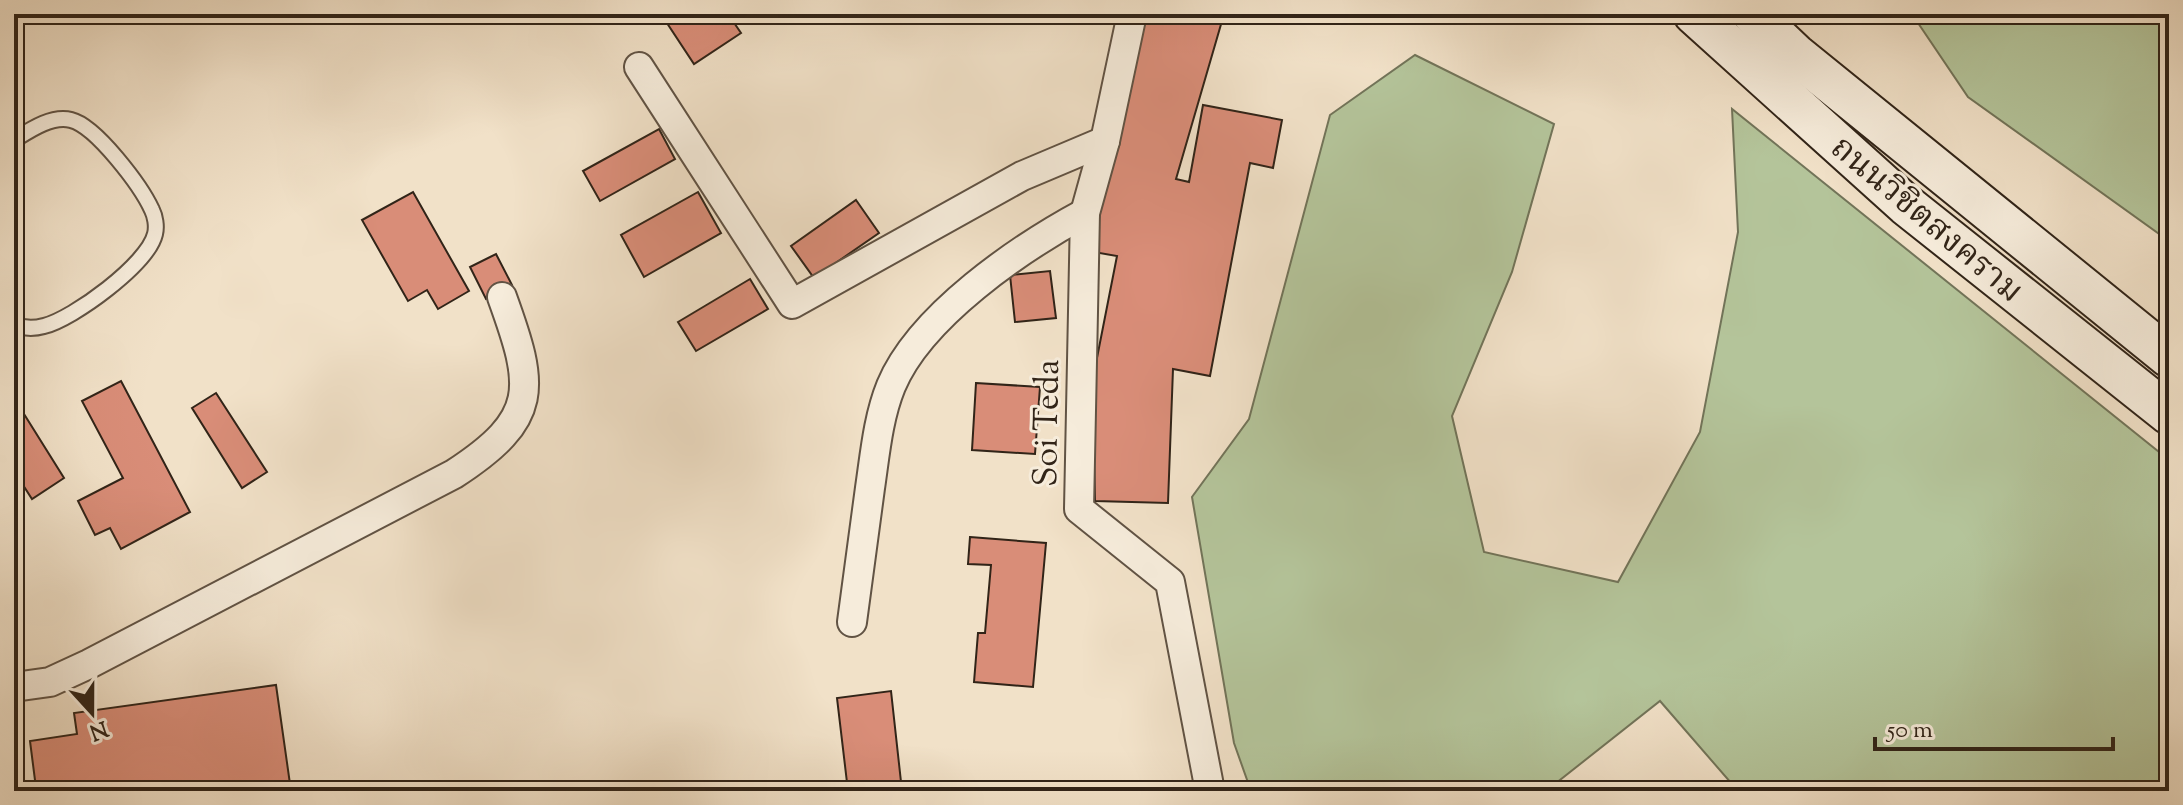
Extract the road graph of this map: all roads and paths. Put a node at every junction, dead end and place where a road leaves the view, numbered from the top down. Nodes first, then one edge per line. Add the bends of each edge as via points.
1 (1132, 14) edge
2 (1694, 14) edge
3 (1753, 14) edge
4 (639, 67) dead end
5 (14, 140) edge
6 (1105, 141) junction
7 (1085, 213) junction
8 (502, 297) dead end
9 (14, 324) edge
10 (2169, 357) edge
11 (2169, 414) edge
12 (852, 622) dead end
13 (14, 687) edge
14 (1210, 791) edge

1 - 6 street, Soi Teda
2 - 11 main road, ถนนวิชิตสงคราม via 1906,205
3 - 10 main road, ถนนวิชิตสงคราม via 1795,54
4 - 6 street via 792,304 1022,176
5 - 9 lane via 52,120 73,120 92,132 133,180 155,221 151,243 138,260 69,316 46,326
6 - 7 street, Soi Teda
7 - 12 street via 1035,242 965,295 904,362 890,387 877,434
7 - 14 street, Soi Teda via 1079,509 1170,582
8 - 13 street via 519,344 524,389 512,426 480,457 89,664 50,682

